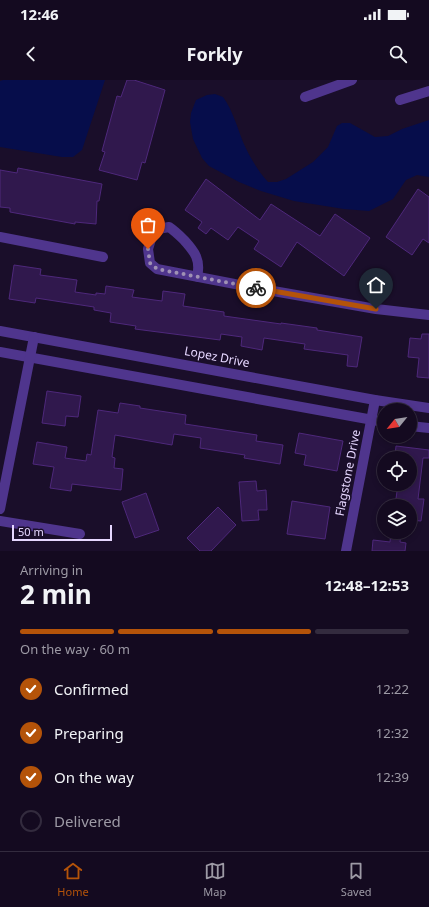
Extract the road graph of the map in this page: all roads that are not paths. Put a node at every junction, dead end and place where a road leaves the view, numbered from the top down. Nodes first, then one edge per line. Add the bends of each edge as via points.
1 (352, 80) edge
2 (429, 91) edge
3 (305, 97) dead end
4 (400, 100) dead end
5 (0, 237) edge
6 (103, 257) dead end
7 (197, 277) junction
8 (429, 315) edge
9 (0, 331) edge
10 (34, 337) junction
11 (0, 352) edge
12 (31, 357) junction
13 (375, 400) junction
14 (429, 408) edge
15 (371, 420) junction
16 (377, 421) edge
17 (417, 427) edge
18 (429, 428) edge
19 (0, 509) edge
20 (0, 520) edge
21 (80, 534) dead end
22 (346, 551) edge

1 - 3 street
2 - 4 street
5 - 6 street
7 - 7 street via 157,269 150,263 148,249 152,236 158,229 169,227 194,250 198,259
7 - 8 street via 376,309
9 - 10 street, Lopez Drive
10 - 12 street
10 - 13 street, Lopez Drive
11 - 12 street
12 - 15 street
12 - 19 street
13 - 14 street, Lopez Drive
13 - 15 street, Flagstone Drive
15 - 16 street
15 - 22 street, Flagstone Drive
17 - 18 street
20 - 21 street

